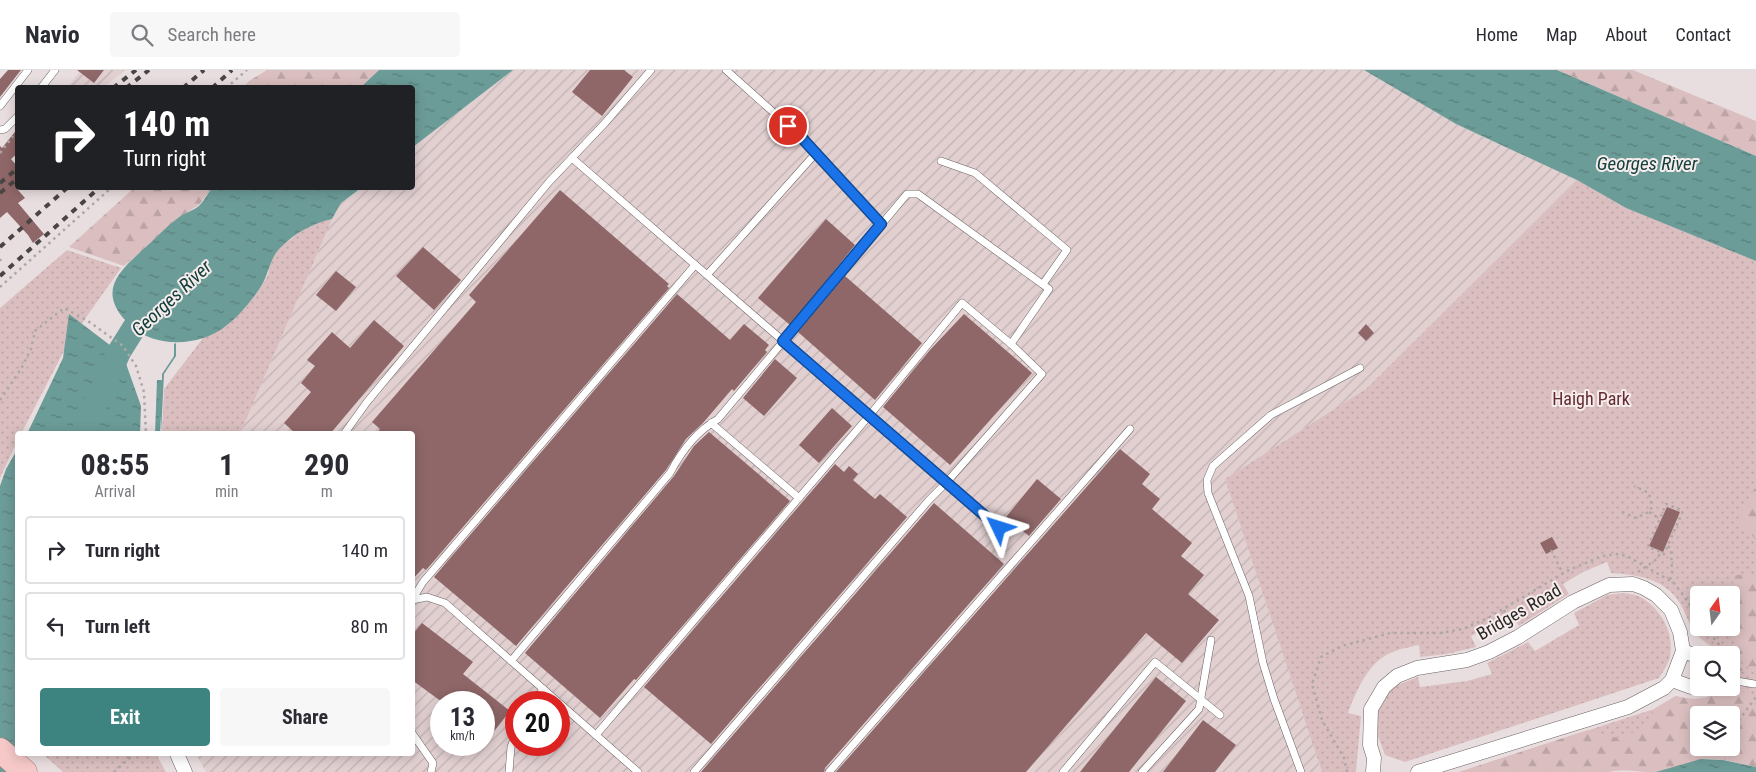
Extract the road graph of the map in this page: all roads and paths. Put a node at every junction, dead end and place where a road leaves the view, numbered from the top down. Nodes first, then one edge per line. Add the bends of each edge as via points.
1 (28, 70) edge
2 (55, 70) edge
3 (247, 70) edge
4 (651, 70) edge
5 (726, 70) edge
6 (16, 85) edge
7 (43, 85) edge
8 (230, 85) edge
9 (15, 87) edge
10 (0, 106) edge
11 (15, 119) edge
12 (0, 130) edge
13 (15, 135) edge
14 (0, 153) edge
15 (816, 153) junction
16 (572, 158) junction
17 (941, 162) dead end
18 (109, 190) edge
19 (881, 224) junction
20 (695, 265) junction
21 (707, 275) junction
22 (1043, 284) junction
23 (0, 286) edge
24 (783, 341) junction
25 (1011, 344) junction
26 (1360, 368) dead end
27 (0, 400) edge
28 (869, 416) junction
29 (711, 423) junction
30 (1130, 429) dead end
31 (146, 431) edge
32 (346, 431) edge
33 (946, 483) junction
34 (1634, 486) dead end
35 (799, 498) junction
36 (1622, 512) dead end
37 (1649, 512) junction
38 (1660, 519) junction
39 (999, 528) dead end
40 (1668, 546) junction
41 (1551, 550) dead end
42 (1661, 552) junction
43 (1647, 566) junction
44 (1563, 574) junction
45 (1635, 574) dead end
46 (1670, 581) junction
47 (415, 595) edge
48 (415, 599) edge
49 (1690, 605) edge
50 (1504, 610) junction
51 (1711, 636) edge
52 (1518, 637) junction
53 (1211, 640) dead end
54 (1720, 646) edge
55 (1683, 651) junction
56 (1690, 654) edge
57 (511, 661) junction
58 (1672, 680) junction
59 (1740, 682) edge
60 (1754, 684) dead end
61 (1690, 687) edge
62 (543, 689) joint
63 (1756, 697) edge
64 (1200, 698) junction
65 (1220, 715) dead end
66 (1740, 719) edge
67 (596, 735) junction
68 (415, 737) edge
69 (0, 750) edge
70 (132, 756) edge
71 (178, 756) edge
72 (510, 756) edge
73 (1374, 765) edge
74 (26, 772) edge
75 (114, 772) edge
76 (184, 772) edge
77 (431, 772) edge
78 (508, 772) edge
79 (638, 772) edge
80 (694, 772) edge
81 (829, 772) edge
82 (1063, 772) edge
83 (1142, 772) edge
84 (1301, 772) edge
85 (1347, 772) edge
86 (1386, 772) edge
87 (1418, 772) edge

1 - 6 lane
2 - 7 lane
3 - 8 path
4 - 16 lane
5 - 15 lane
9 - 10 lane
11 - 12 lane
13 - 14 path
15 - 19 lane
15 - 21 lane
16 - 20 lane
16 - 32 lane via 548,182
17 - 22 lane via 974,173 1067,250
18 - 23 path
19 - 22 lane via 907,194 918,194
19 - 24 lane
20 - 21 lane
20 - 47 lane
21 - 24 lane
22 - 25 lane via 1049,289
24 - 28 lane
24 - 29 lane via 718,419
25 - 28 lane via 962,303
25 - 33 lane via 1042,374
26 - 84 lane via 1271,415 1213,466 1207,480 1208,493 1250,596 1263,663
27 - 31 path via 21,369 35,331 64,308 123,346 136,366 144,392
28 - 33 lane
28 - 35 lane
29 - 35 lane
29 - 57 lane via 677,459 670,473
30 - 81 lane
33 - 39 lane
33 - 80 lane
34 - 37 path via 1649,493 1652,507
35 - 67 lane
36 - 37 path via 1636,518
37 - 38 path
38 - 40 path via 1666,504 1683,512
38 - 42 path via 1648,547
40 - 42 path via 1664,554
40 - 46 path via 1671,549
41 - 44 path
42 - 43 path
43 - 44 path via 1617,554 1602,556
43 - 45 path
43 - 46 path
44 - 50 path
46 - 49 path
48 - 57 lane via 427,597 445,603
50 - 52 path
50 - 85 path via 1463,629 1440,633 1391,633 1342,646 1321,657 1312,684 1322,720 1344,758
51 - 54 path
52 - 55 street, Bridges Road via 1600,588 1633,584 1656,595 1670,610 1680,632
52 - 73 street, Bridges Road via 1478,657 1416,668 1389,681 1371,709 1370,745
53 - 64 lane
55 - 56 street
55 - 58 street
57 - 62 lane
58 - 61 street
58 - 87 street via 1656,693 1628,707
59 - 60 lane
62 - 67 lane
63 - 66 path
64 - 65 lane
64 - 82 lane via 1155,662
64 - 83 lane via 1199,708
67 - 79 lane
68 - 77 lane via 433,763
69 - 74 highway
70 - 75 path
71 - 76 street
72 - 78 lane
73 - 86 street, Bridges Road

